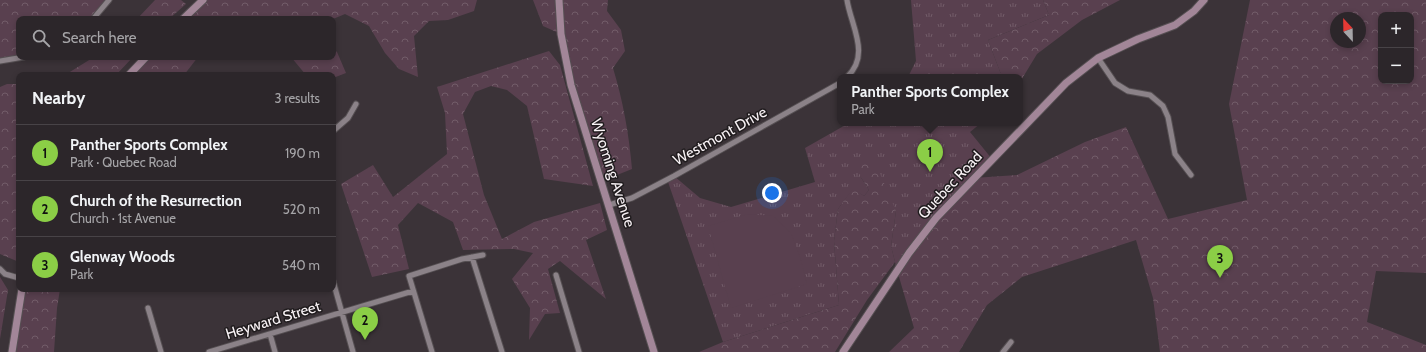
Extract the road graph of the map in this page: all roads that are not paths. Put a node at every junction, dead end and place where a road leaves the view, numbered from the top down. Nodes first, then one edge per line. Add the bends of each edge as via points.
1 (109, 0) edge
2 (203, 0) edge
3 (559, 0) edge
4 (847, 0) edge
5 (1204, 0) edge
6 (96, 16) edge
7 (186, 16) edge
8 (16, 58) edge
9 (1098, 58) junction
10 (143, 60) edge
11 (0, 61) edge
12 (133, 72) edge
13 (848, 74) edge
14 (837, 84) edge
15 (356, 104) dead end
16 (336, 128) edge
17 (1191, 176) dead end
18 (609, 205) junction
19 (483, 255) dead end
20 (472, 257) junction
21 (0, 269) edge
22 (556, 275) dead end
23 (16, 277) edge
24 (336, 290) edge
25 (413, 291) junction
26 (22, 292) edge
27 (148, 308) dead end
28 (340, 311) junction
29 (270, 334) junction
30 (1011, 342) dead end
31 (12, 350) edge
32 (161, 352) edge
33 (209, 352) edge
34 (276, 352) edge
35 (353, 352) edge
36 (432, 352) edge
37 (502, 352) edge
38 (579, 352) edge
39 (654, 352) edge
40 (843, 352) edge
41 (1003, 352) edge

1 - 6 street
2 - 7 street
3 - 18 street, Wyoming Avenue via 561,34 571,85
4 - 13 street via 859,48 857,60
5 - 9 street, Quebec Road via 1175,25
8 - 11 street
9 - 17 street via 1115,83 1128,90 1150,95 1163,106 1168,117 1175,154
9 - 40 street, Quebec Road via 1066,83 936,218 909,253
10 - 12 street
14 - 18 street, Westmont Drive via 637,195
15 - 16 street via 348,118
18 - 39 street, Wyoming Avenue
19 - 20 street
20 - 25 street via 408,276
20 - 37 street
21 - 23 street via 5,274
22 - 38 street
24 - 28 street
25 - 28 street, Heyward Street
25 - 36 street
26 - 31 street
27 - 32 street
28 - 29 street, Heyward Street
28 - 35 street
29 - 33 street, Heyward Street
29 - 34 street
30 - 41 street

